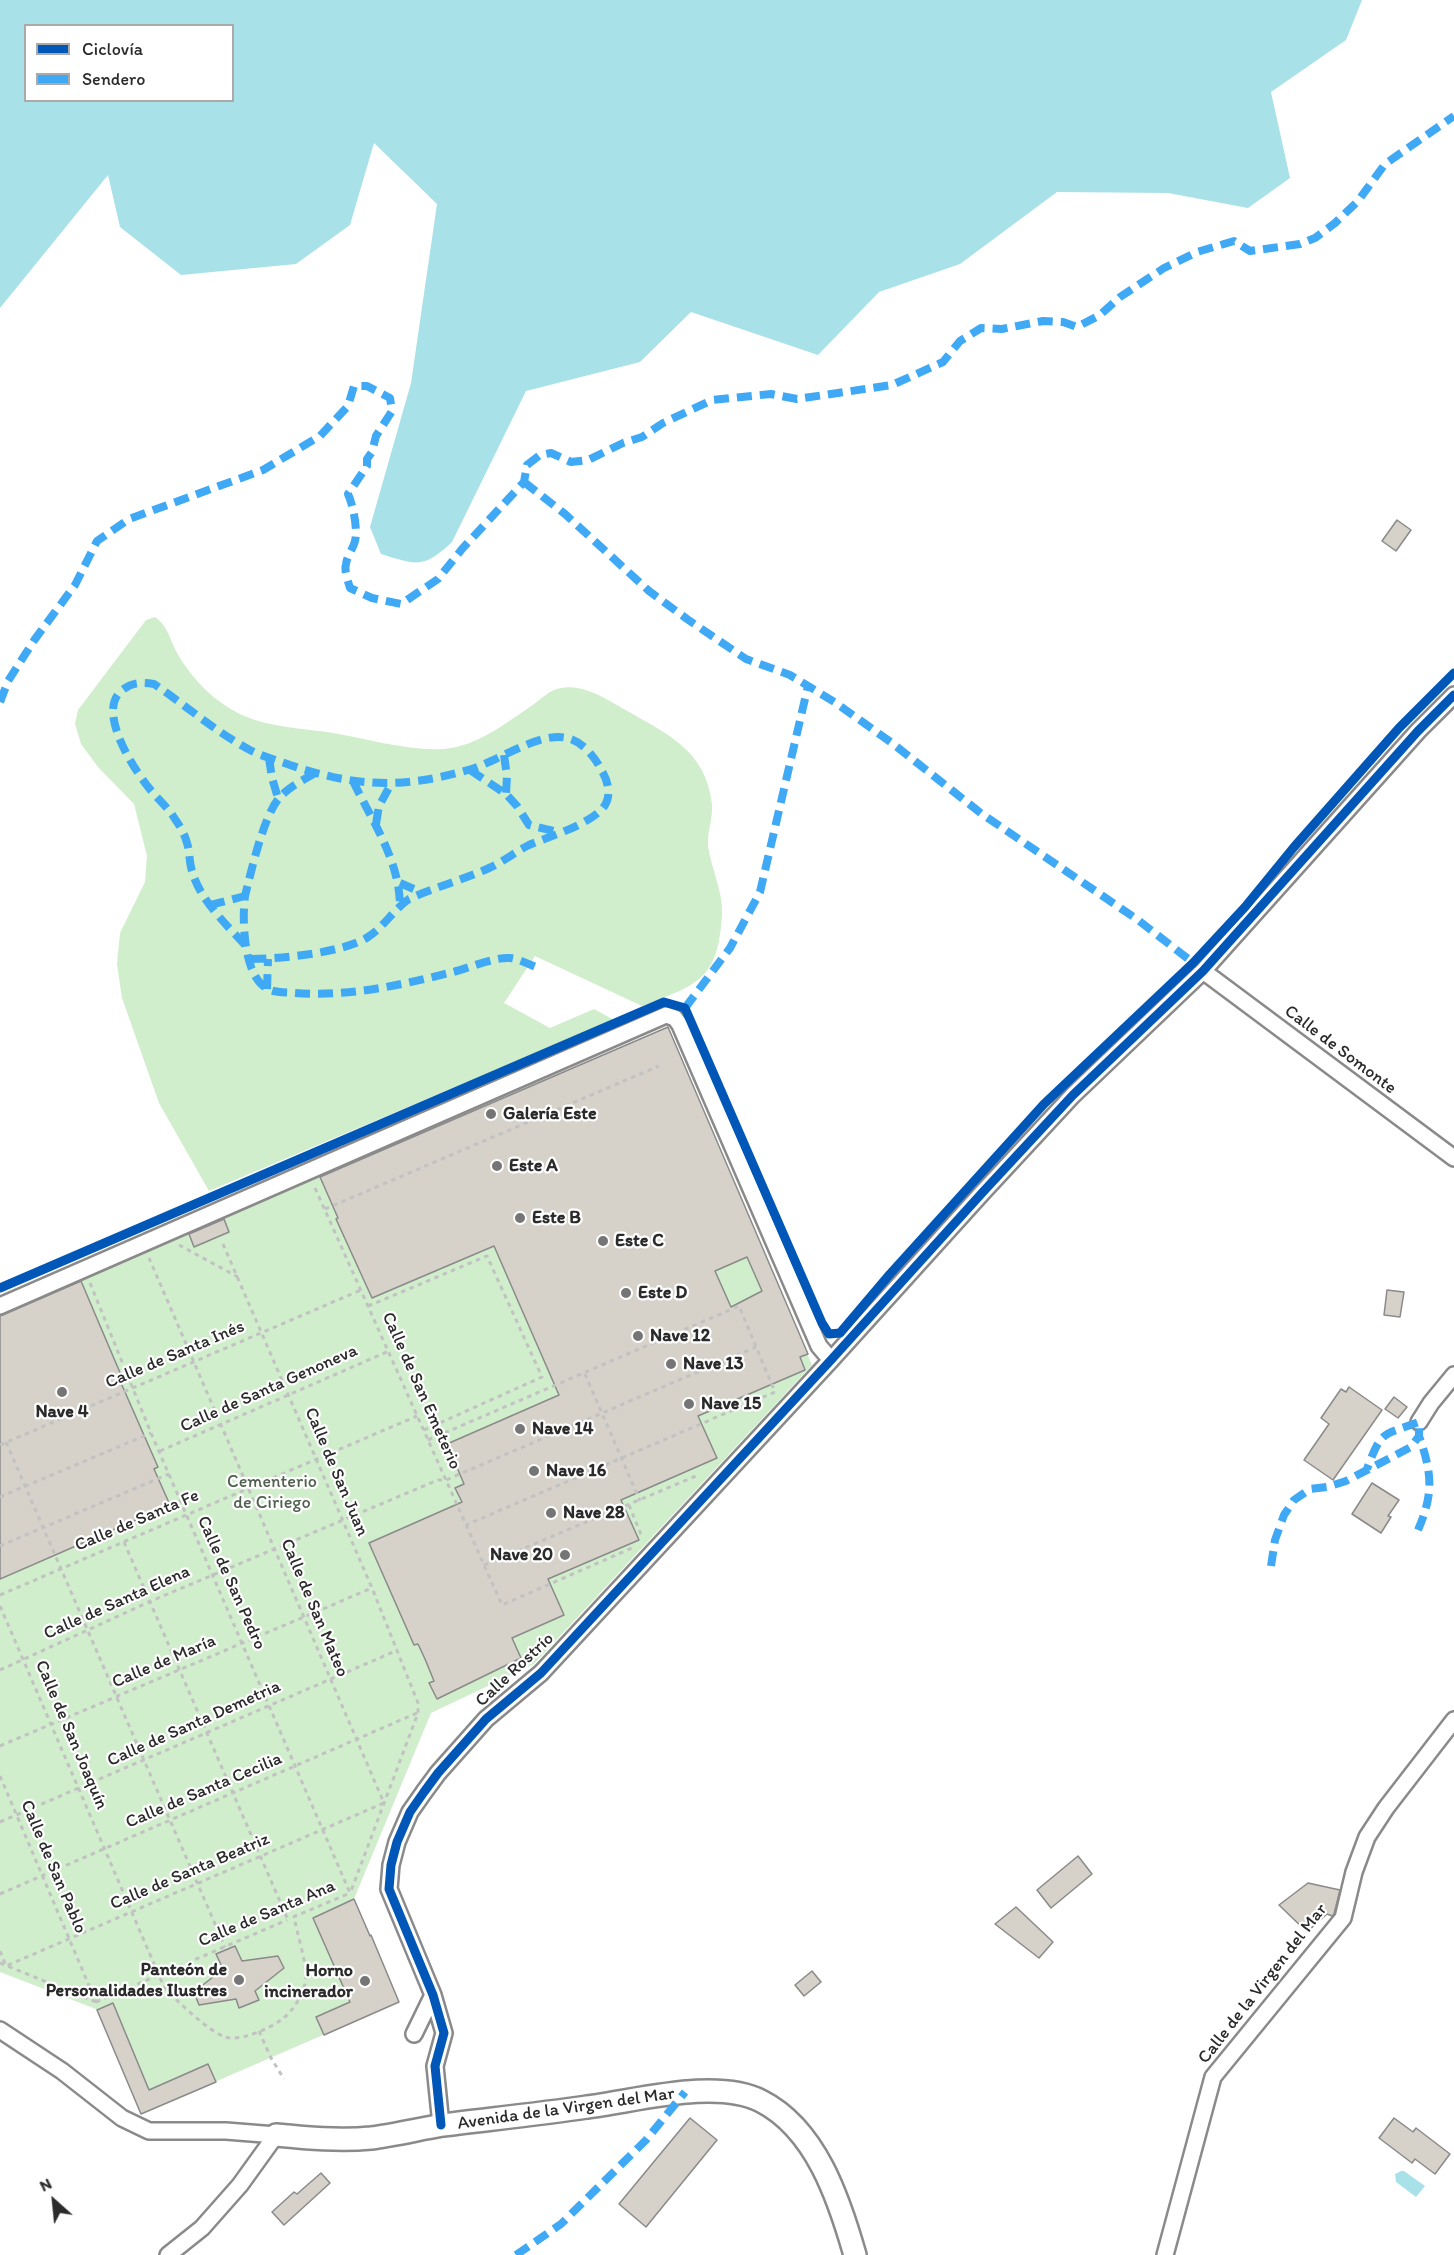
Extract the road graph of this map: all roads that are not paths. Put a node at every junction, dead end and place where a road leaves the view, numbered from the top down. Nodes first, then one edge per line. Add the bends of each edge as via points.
1 (1454, 694) edge
2 (1203, 971) junction
3 (1454, 1158) edge
4 (0, 1306) edge
5 (831, 1360) junction
6 (1454, 1375) edge
7 (1419, 1422) dead end
8 (1454, 1720) edge
9 (433, 1995) junction
10 (0, 2031) edge
11 (414, 2034) dead end
12 (441, 2126) junction
13 (276, 2135) junction
14 (168, 2255) edge
15 (855, 2255) edge
16 (1164, 2255) edge

1 - 2 street
2 - 3 street, Calle de Somonte
2 - 5 street, Calle Rostrío via 1073,1095
4 - 5 street via 666,1016 675,1018 680,1025 819,1346
5 - 9 street, Calle Rostrío via 541,1673 486,1719 410,1812 397,1842 389,1889
6 - 7 street
8 - 16 street, Calle de la Virgen del Mar via 1367,1837 1342,1918 1213,2078
9 - 11 street
9 - 12 street, Calle Rostrío via 444,2033 435,2066
10 - 13 street, Avenida de la Virgen del Mar via 62,2071 122,2118 149,2131
12 - 13 main road, Avenida de la Virgen del Mar via 371,2138
12 - 15 main road, Avenida de la Virgen del Mar via 685,2092 742,2092 783,2115 805,2140 825,2171
13 - 14 street via 202,2228

